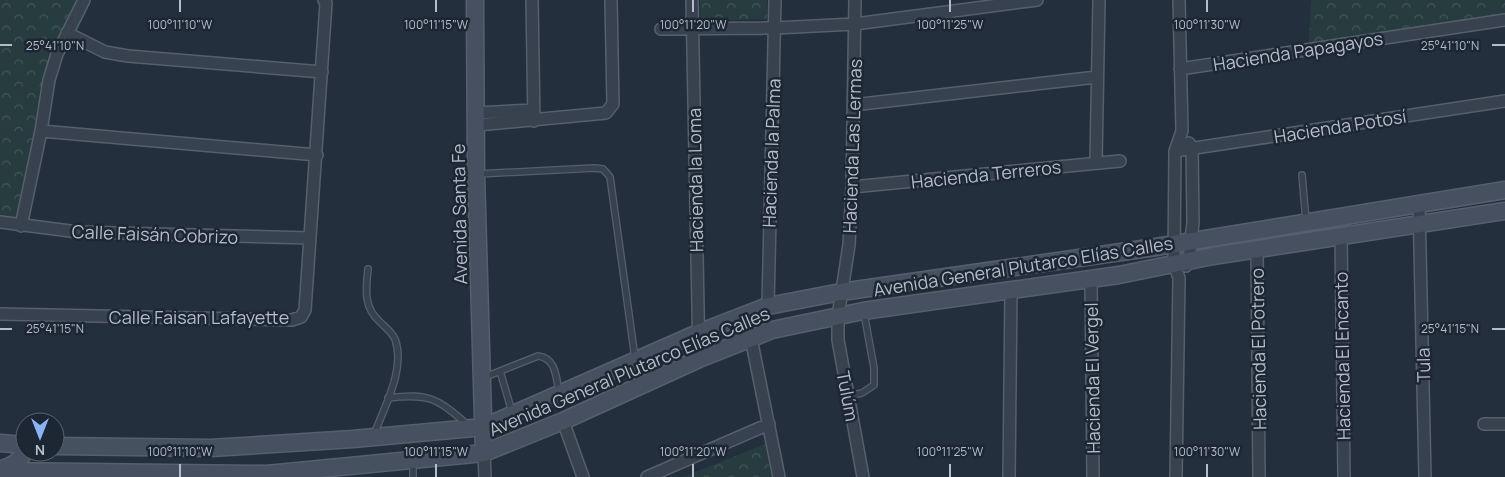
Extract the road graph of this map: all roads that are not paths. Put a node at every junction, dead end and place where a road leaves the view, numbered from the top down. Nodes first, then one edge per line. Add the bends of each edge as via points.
1 (84, 0) edge
2 (324, 0) edge
3 (475, 0) edge
4 (532, 0) edge
5 (611, 0) edge
6 (692, 0) edge
7 (775, 0) edge
8 (856, 0) edge
9 (1037, 0) edge
10 (1099, 0) edge
11 (1179, 0) edge
12 (1505, 20) edge
13 (855, 24) junction
14 (775, 28) junction
15 (661, 29) dead end
16 (692, 30) junction
17 (67, 33) junction
18 (1180, 69) junction
19 (322, 72) junction
20 (1097, 77) junction
21 (1505, 100) edge
22 (853, 105) junction
23 (534, 116) junction
24 (477, 119) junction
25 (41, 130) junction
26 (1182, 131) junction
27 (1192, 148) junction
28 (1175, 151) junction
29 (317, 155) junction
30 (1120, 161) dead end
31 (1096, 162) junction
32 (476, 174) junction
33 (1302, 175) dead end
34 (852, 187) junction
35 (1505, 190) edge
36 (1419, 204) junction
37 (1505, 211) edge
38 (0, 222) edge
39 (1306, 223) junction
40 (1419, 224) junction
41 (20, 226) junction
42 (1341, 236) junction
43 (310, 238) junction
44 (1192, 241) junction
45 (1175, 244) junction
46 (1257, 250) junction
47 (1116, 252) junction
48 (1181, 268) junction
49 (368, 269) dead end
50 (1119, 275) junction
51 (1091, 279) junction
52 (1011, 291) junction
53 (841, 292) junction
54 (768, 306) junction
55 (863, 311) junction
56 (0, 314) edge
57 (838, 316) junction
58 (698, 333) junction
59 (751, 338) junction
60 (698, 359) junction
61 (635, 360) junction
62 (500, 371) junction
63 (483, 378) junction
64 (559, 394) junction
65 (848, 396) junction
66 (388, 398) junction
67 (513, 414) junction
68 (563, 421) junction
69 (769, 424) junction
70 (1484, 424) dead end
71 (1505, 424) edge
72 (478, 427) junction
73 (373, 436) junction
74 (353, 439) junction
75 (0, 442) edge
76 (15, 445) edge
77 (65, 446) edge
78 (484, 453) junction
79 (413, 460) junction
80 (16, 462) edge
81 (356, 467) junction
82 (0, 470) edge
83 (94, 475) edge
84 (211, 476) edge
85 (413, 477) edge
86 (484, 477) edge
87 (583, 477) edge
88 (647, 477) edge
89 (779, 477) edge
90 (862, 477) edge
91 (1009, 477) edge
92 (1093, 477) edge
93 (1176, 477) edge
94 (1259, 477) edge
95 (1344, 477) edge
96 (1426, 477) edge

1 - 17 street
2 - 19 street
3 - 24 street, Avenida Santa Fe
4 - 23 street
5 - 23 street via 611,110 606,113
6 - 16 street, Hacienda la Loma
7 - 14 street, Hacienda la Palma
8 - 13 street, Hacienda Las Lermas
9 - 13 street
10 - 20 street
11 - 18 street
12 - 18 street, Hacienda Papagayos
13 - 14 street
13 - 22 street, Hacienda Las Lermas
14 - 16 street
14 - 54 street, Hacienda la Palma
15 - 16 street
16 - 58 street, Hacienda la Loma
17 - 19 street via 105,52 128,56
17 - 25 street via 49,80
18 - 26 street
19 - 29 street
20 - 22 street
20 - 31 street
21 - 27 street, Hacienda Potosí
22 - 34 street, Hacienda Las Lermas
23 - 24 street
24 - 32 street, Avenida Santa Fe
25 - 29 street
25 - 41 street
26 - 27 street
26 - 28 street
27 - 28 street, Hacienda Potosí
27 - 44 street
28 - 45 street
29 - 43 street
30 - 31 street, Hacienda Terreros
31 - 34 street, Hacienda Terreros
32 - 61 lane via 594,168 603,170 610,177
32 - 63 street, Avenida Santa Fe
33 - 39 lane
34 - 53 street, Hacienda Las Lermas via 849,245
35 - 36 street, Avenida General Plutarco Elías Calles
36 - 39 street, Avenida General Plutarco Elías Calles
36 - 40 street, Tula
37 - 40 street, Avenida General Plutarco Elías Calles
38 - 41 street, Calle Faisán Cobrizo
39 - 44 street, Avenida General Plutarco Elías Calles
40 - 42 street, Avenida General Plutarco Elías Calles
40 - 96 street, Tula
41 - 43 street, Calle Faisán Cobrizo via 78,232
42 - 46 street, Avenida General Plutarco Elías Calles
42 - 95 street, Hacienda El Encanto
43 - 56 street, Calle Faisan Lafayette via 305,310 292,320
44 - 45 street, Avenida General Plutarco Elías Calles
44 - 48 street
45 - 47 street, Avenida General Plutarco Elías Calles
45 - 48 street
46 - 48 street, Avenida General Plutarco Elías Calles
46 - 94 street, Hacienda El Potrero
47 - 50 street
47 - 53 street, Avenida General Plutarco Elías Calles
48 - 50 street, Avenida General Plutarco Elías Calles
48 - 93 street
49 - 66 lane via 366,296 370,310 396,342 398,364
50 - 51 street, Avenida General Plutarco Elías Calles
51 - 52 street, Avenida General Plutarco Elías Calles
51 - 92 street, Hacienda El Vergel
52 - 55 street, Avenida General Plutarco Elías Calles
52 - 91 street
53 - 54 street, Avenida General Plutarco Elías Calles
53 - 57 street, Hacienda Las Lermas
54 - 58 street, Avenida General Plutarco Elías Calles
55 - 57 street, Avenida General Plutarco Elías Calles
55 - 65 lane via 874,385 862,394
57 - 59 street, Avenida General Plutarco Elías Calles via 772,330
57 - 65 street, Tulúm via 838,340
58 - 60 street, Hacienda la Loma
58 - 61 street, Avenida General Plutarco Elías Calles
59 - 60 street, Avenida General Plutarco Elías Calles
59 - 69 street
60 - 68 street, Avenida General Plutarco Elías Calles
61 - 64 street, Avenida General Plutarco Elías Calles
62 - 63 lane
62 - 64 lane via 538,356 544,357 554,368
62 - 67 lane
63 - 72 street, Avenida Santa Fe
64 - 67 street, Avenida General Plutarco Elías Calles
65 - 90 street, Tulúm
66 - 72 lane via 428,397
66 - 73 lane
67 - 72 street, Avenida General Plutarco Elías Calles
68 - 78 street, Avenida General Plutarco Elías Calles
68 - 87 street
69 - 88 street
69 - 89 street
70 - 71 street
72 - 73 street, Avenida General Plutarco Elías Calles
72 - 78 street, Avenida Santa Fe
73 - 74 street, Avenida General Plutarco Elías Calles
74 - 77 street, Avenida General Plutarco Elías Calles via 211,448
74 - 81 street
75 - 76 street
78 - 79 street, Avenida General Plutarco Elías Calles
78 - 86 street
79 - 81 street, Avenida General Plutarco Elías Calles
79 - 85 lane
80 - 82 street
81 - 84 street, Avenida General Plutarco Elías Calles
82 - 83 street, Avenida General Plutarco Elías Calles
83 - 84 street, Avenida General Plutarco Elías Calles

